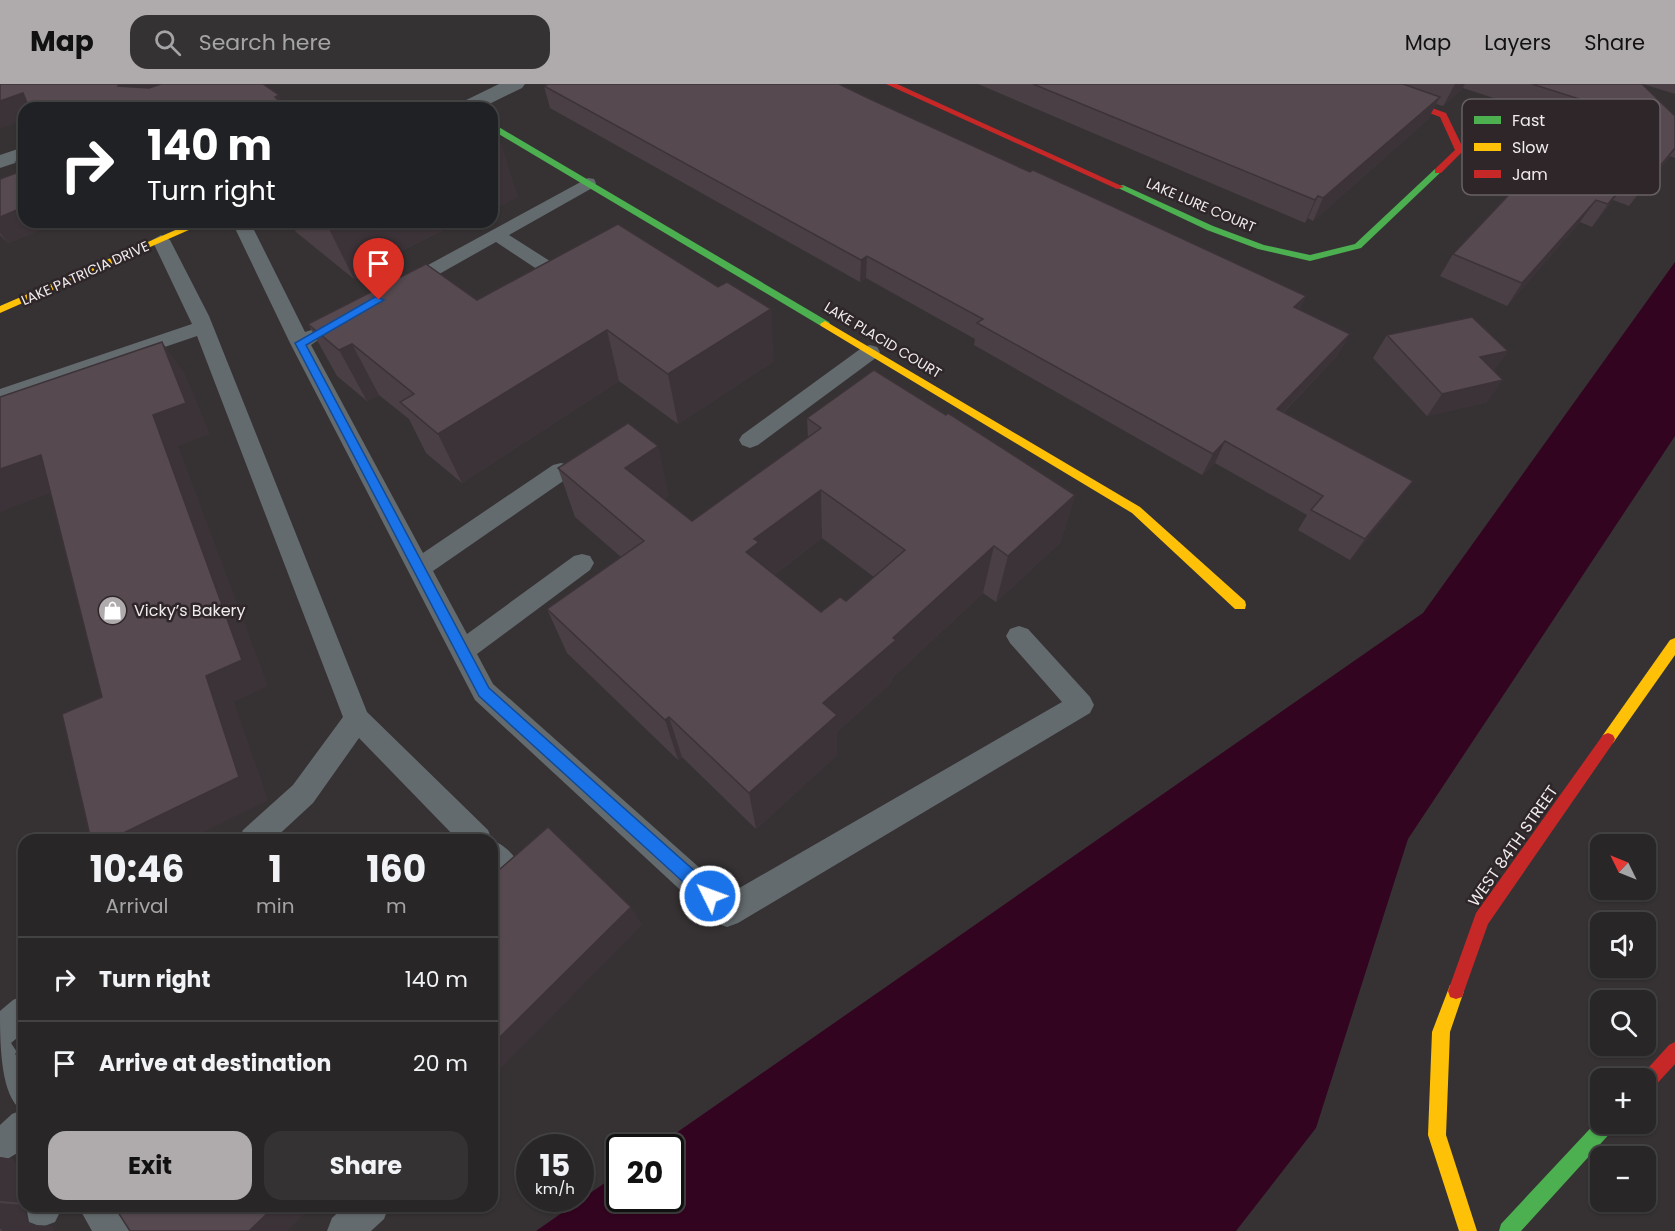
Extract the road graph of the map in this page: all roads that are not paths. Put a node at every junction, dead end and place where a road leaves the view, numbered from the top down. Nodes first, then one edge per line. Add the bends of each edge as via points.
1 (516, 84) edge
2 (890, 84) edge
3 (1357, 84) edge
4 (478, 102) edge
5 (498, 130) edge
6 (18, 155) edge
7 (0, 162) edge
8 (588, 183) junction
9 (188, 228) edge
10 (244, 228) edge
11 (496, 234) junction
12 (161, 240) junction
13 (573, 284) edge
14 (383, 297) edge
15 (0, 310) edge
16 (331, 326) edge
17 (203, 327) junction
18 (300, 343) junction
19 (870, 352) junction
20 (0, 396) edge
21 (750, 440) dead end
22 (561, 471) edge
23 (582, 563) dead end
24 (419, 568) junction
25 (1240, 605) dead end
26 (1019, 636) dead end
27 (1675, 644) edge
28 (463, 651) junction
29 (357, 719) junction
30 (260, 834) edge
31 (472, 834) edge
32 (18, 1016) edge
33 (0, 1032) edge
34 (1675, 1051) edge
35 (0, 1055) edge
36 (1656, 1072) edge
37 (18, 1084) edge
38 (1598, 1134) edge
39 (100, 1212) edge
40 (365, 1212) edge
41 (113, 1231) edge
42 (345, 1231) edge
43 (1468, 1231) edge
44 (1508, 1231) edge

1 - 4 street
2 - 3 main road, LAKE LURE COURT via 1210,228 1261,247 1310,258 1358,246 1460,150 1443,115
5 - 8 main road, LAKE PLACID COURT
6 - 7 street
8 - 11 lane
8 - 19 main road, LAKE PLACID COURT
9 - 12 main road, LAKE PATRICIA DRIVE
10 - 18 lane
11 - 13 lane
11 - 14 lane
12 - 15 main road, LAKE PATRICIA DRIVE
12 - 17 lane
16 - 18 lane
17 - 20 lane
17 - 29 lane
18 - 24 lane
19 - 21 lane
19 - 25 main road, LAKE PLACID COURT via 1136,510
22 - 24 lane
23 - 28 lane
24 - 28 lane
26 - 28 lane via 1081,705 728,912 484,692
27 - 43 main road, WEST 84TH STREET via 1482,919 1441,1032 1437,1135
29 - 30 lane via 303,794
29 - 31 lane
32 - 33 lane
34 - 36 main road
35 - 37 lane
38 - 44 main road
39 - 41 lane
40 - 42 lane

